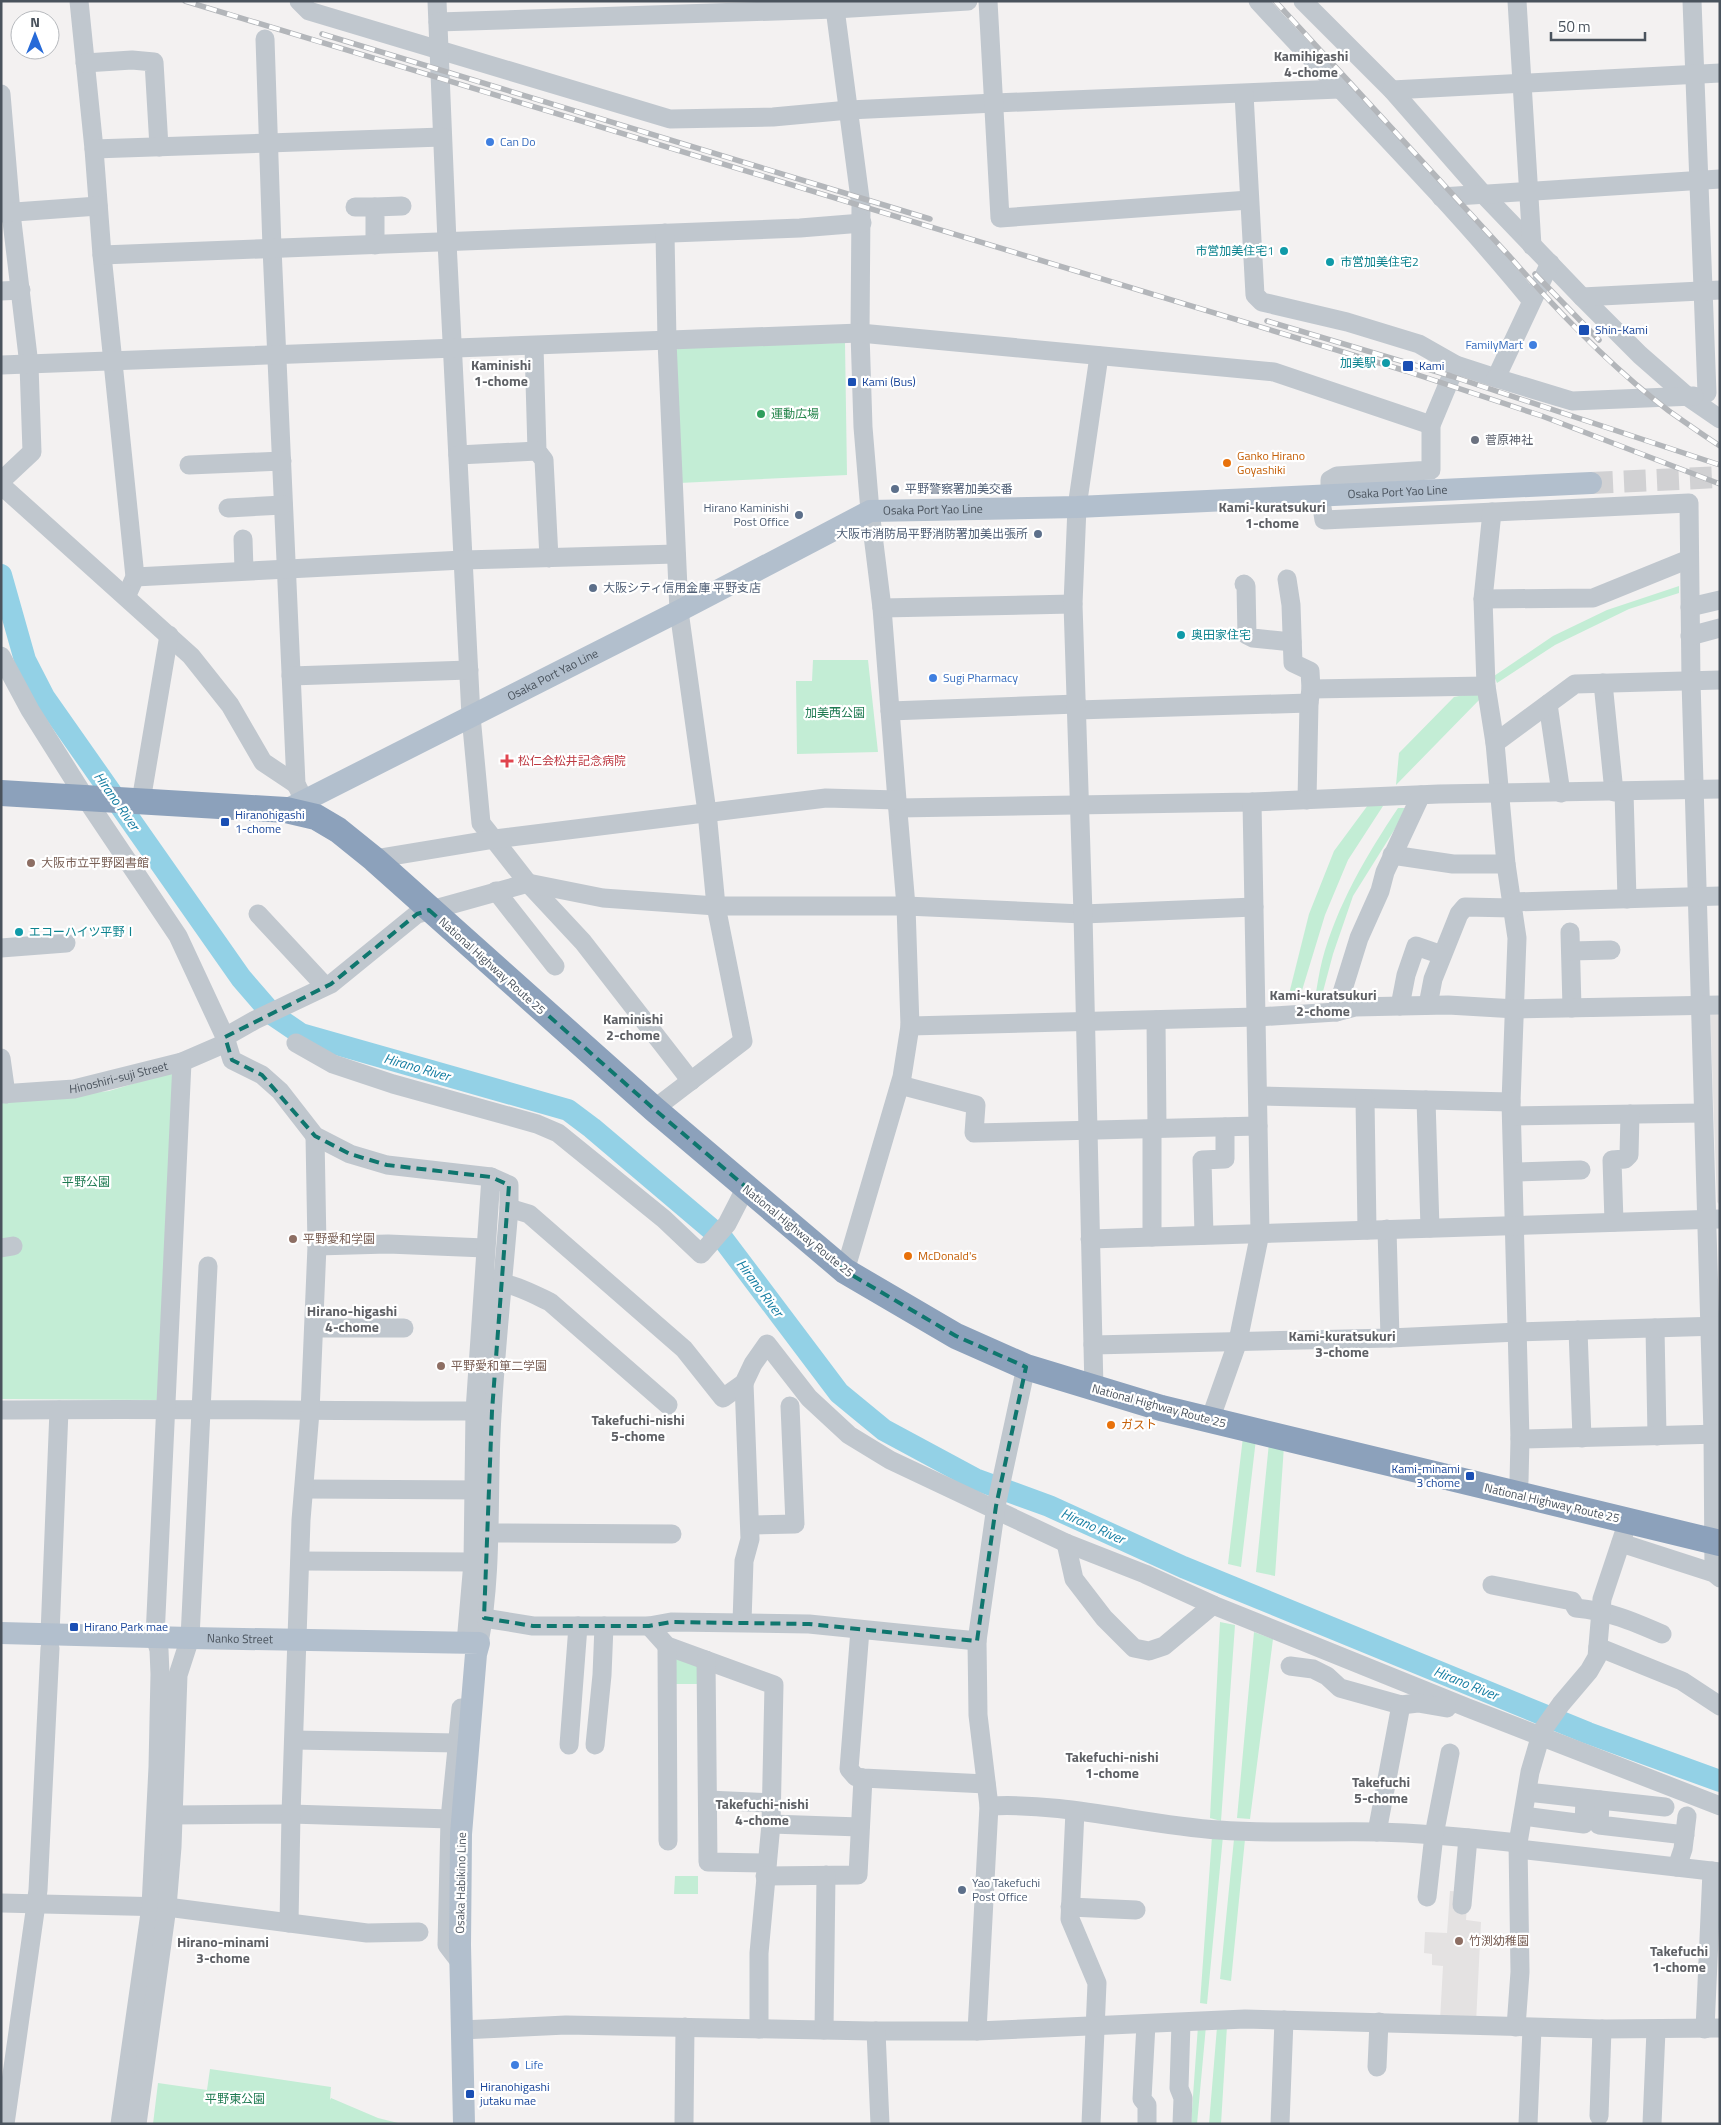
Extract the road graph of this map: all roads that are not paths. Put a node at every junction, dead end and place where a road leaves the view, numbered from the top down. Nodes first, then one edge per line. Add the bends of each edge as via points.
1 (79, 1) edge
2 (299, 1) edge
3 (437, 1) edge
4 (968, 1) edge
5 (988, 1) edge
6 (1258, 1) edge
7 (1303, 1) edge
8 (1517, 1) edge
9 (1692, 1) edge
10 (835, 5) edge
11 (438, 22) junction
12 (265, 40) dead end
13 (439, 50) junction
14 (85, 63) junction
15 (1720, 73) edge
16 (1696, 74) junction
17 (1523, 83) junction
18 (1340, 89) junction
19 (1392, 90) junction
20 (1, 94) edge
21 (1244, 94) junction
22 (995, 103) junction
23 (849, 110) junction
24 (442, 137) junction
25 (269, 142) junction
26 (159, 147) junction
27 (94, 149) junction
28 (1699, 180) junction
29 (1720, 180) edge
30 (1529, 191) junction
31 (1483, 194) junction
32 (1441, 197) junction
33 (1249, 200) junction
34 (98, 206) junction
35 (402, 206) dead end
36 (355, 207) dead end
37 (374, 207) junction
38 (6, 213) edge
39 (862, 223) junction
40 (665, 233) junction
41 (447, 242) junction
42 (375, 244) junction
43 (1532, 246) junction
44 (272, 248) junction
45 (102, 255) junction
46 (1550, 263) junction
47 (21, 290) junction
48 (1711, 290) edge
49 (1, 291) edge
50 (1582, 296) junction
51 (1531, 300) junction
52 (860, 333) junction
53 (667, 340) junction
54 (534, 346) junction
55 (454, 349) junction
56 (278, 354) junction
57 (1099, 356) junction
58 (114, 362) junction
59 (29, 364) junction
60 (1456, 364) junction
61 (1, 365) edge
62 (1496, 378) junction
63 (1713, 393) edge
64 (1688, 397) junction
65 (1720, 419) edge
66 (1431, 425) junction
67 (536, 451) junction
68 (458, 455) junction
69 (282, 461) junction
70 (189, 465) dead end
71 (1, 481) edge
72 (1592, 483) tunnel mouth
73 (1, 485) edge
74 (1325, 495) junction
75 (283, 505) junction
76 (1077, 507) junction
77 (228, 508) dead end
78 (870, 511) junction
79 (1492, 512) junction
80 (243, 539) dead end
81 (676, 554) junction
82 (548, 558) junction
83 (1689, 559) junction
84 (463, 560) junction
85 (286, 568) junction
86 (244, 570) junction
87 (135, 577) junction
88 (1287, 578) dead end
89 (1244, 584) dead end
90 (126, 597) junction
91 (1483, 599) junction
92 (1720, 600) edge
93 (1073, 604) junction
94 (1690, 607) junction
95 (882, 608) junction
96 (680, 611) junction
97 (1720, 628) edge
98 (169, 635) junction
99 (1690, 636) junction
100 (1292, 642) junction
101 (1, 656) edge
102 (469, 670) junction
103 (291, 676) junction
104 (1720, 680) edge
105 (1691, 681) junction
106 (1603, 683) junction
107 (1486, 686) junction
108 (1310, 696) junction
109 (1548, 704) junction
110 (1077, 707) junction
111 (890, 712) junction
112 (471, 716) junction
113 (1495, 743) junction
114 (1720, 789) edge
115 (1694, 790) junction
116 (1619, 792) junction
117 (1, 793) edge
118 (1561, 793) junction
119 (1421, 795) junction
120 (1501, 795) junction
121 (295, 798) junction
122 (86, 799) junction
123 (1308, 800) junction
124 (141, 801) junction
125 (1252, 802) junction
126 (898, 804) junction
127 (1079, 806) junction
128 (707, 812) junction
129 (495, 839) junction
130 (1392, 855) junction
131 (374, 859) junction
132 (1506, 864) junction
133 (528, 883) junction
134 (496, 891) junction
135 (1697, 896) junction
136 (1720, 896) edge
137 (1627, 899) junction
138 (1513, 905) junction
139 (716, 906) junction
140 (906, 906) junction
141 (1254, 907) junction
142 (429, 910) junction
143 (258, 914) dead end
144 (1083, 914) junction
145 (1570, 932) dead end
146 (66, 943) dead end
147 (1, 948) edge
148 (1611, 950) dead end
149 (1571, 951) junction
150 (1442, 955) junction
151 (555, 966) dead end
152 (325, 986) junction
153 (1710, 1005) edge
154 (1400, 1006) junction
155 (1428, 1006) junction
156 (1572, 1008) junction
157 (1516, 1009) junction
158 (1336, 1012) junction
159 (1257, 1018) junction
160 (1156, 1020) junction
161 (1086, 1021) junction
162 (910, 1026) junction
163 (226, 1040) junction
164 (296, 1043) dead end
165 (1, 1058) edge
166 (182, 1062) junction
167 (691, 1081) junction
168 (900, 1085) junction
169 (3, 1094) edge
170 (1258, 1096) junction
171 (1364, 1099) junction
172 (1426, 1100) junction
173 (654, 1109) junction
174 (1512, 1109) junction
175 (1703, 1113) junction
176 (1630, 1114) junction
177 (1225, 1126) junction
178 (1258, 1126) junction
179 (1154, 1128) junction
180 (1087, 1130) junction
181 (315, 1136) junction
182 (1581, 1170) dead end
183 (1514, 1172) junction
184 (491, 1177) junction
185 (745, 1188) junction
186 (509, 1208) junction
187 (1713, 1219) edge
188 (1614, 1222) junction
189 (1514, 1226) junction
190 (1430, 1228) junction
191 (1387, 1229) junction
192 (1367, 1230) junction
193 (1260, 1233) junction
194 (1204, 1235) junction
195 (1152, 1237) junction
196 (1090, 1238) junction
197 (318, 1246) junction
198 (485, 1248) junction
199 (208, 1266) dead end
200 (845, 1272) junction
201 (483, 1281) junction
202 (503, 1283) junction
203 (1715, 1326) edge
204 (314, 1328) junction
205 (404, 1328) dead end
206 (1655, 1328) junction
207 (1578, 1330) junction
208 (1518, 1332) junction
209 (1390, 1338) junction
210 (1238, 1340) junction
211 (1093, 1345) junction
212 (1026, 1367) junction
213 (744, 1383) junction
214 (1094, 1389) junction
215 (668, 1405) dead end
216 (790, 1406) dead end
217 (166, 1408) junction
218 (202, 1409) junction
219 (1, 1410) edge
220 (59, 1410) junction
221 (484, 1411) junction
222 (310, 1412) junction
223 (1210, 1420) junction
224 (1716, 1434) edge
225 (1657, 1436) junction
226 (1582, 1438) junction
227 (1520, 1439) junction
228 (1717, 1486) edge
229 (304, 1489) junction
230 (481, 1490) junction
231 (1514, 1494) junction
232 (996, 1508) junction
233 (750, 1526) junction
234 (1625, 1532) junction
235 (489, 1533) junction
236 (672, 1534) dead end
237 (1717, 1542) edge
238 (1066, 1543) junction
239 (300, 1561) junction
240 (473, 1562) junction
241 (1717, 1576) edge
242 (1492, 1585) dead end
243 (1213, 1605) junction
244 (1601, 1611) junction
245 (484, 1618) junction
246 (742, 1622) junction
247 (578, 1626) junction
248 (604, 1626) junction
249 (649, 1626) junction
250 (860, 1630) junction
251 (1, 1633) edge
252 (1662, 1634) dead end
253 (50, 1641) junction
254 (976, 1641) junction
255 (157, 1644) junction
256 (188, 1645) junction
257 (1, 1646) edge
258 (297, 1646) junction
259 (668, 1646) junction
260 (474, 1647) junction
261 (1598, 1647) junction
262 (706, 1660) junction
263 (1353, 1662) junction
264 (1290, 1666) dead end
265 (1346, 1690) junction
266 (1401, 1705) junction
267 (1720, 1706) edge
268 (1468, 1708) junction
269 (1541, 1733) junction
270 (294, 1740) junction
271 (457, 1743) junction
272 (569, 1745) dead end
273 (595, 1745) dead end
274 (1450, 1753) dead end
275 (863, 1778) junction
276 (986, 1784) junction
277 (1527, 1792) junction
278 (708, 1800) junction
279 (1593, 1800) junction
280 (772, 1803) junction
281 (989, 1806) junction
282 (1720, 1806) edge
283 (1665, 1807) dead end
284 (1075, 1811) junction
285 (290, 1814) junction
286 (173, 1815) junction
287 (1523, 1816) junction
288 (1687, 1816) dead end
289 (450, 1819) junction
290 (771, 1824) junction
291 (860, 1827) junction
292 (1377, 1832) junction
293 (1434, 1835) junction
294 (1684, 1835) junction
295 (1468, 1838) junction
296 (668, 1841) dead end
297 (1518, 1846) junction
298 (1677, 1867) junction
299 (766, 1869) junction
300 (1716, 1871) edge
301 (826, 1875) junction
302 (1427, 1897) dead end
303 (1, 1903) edge
304 (35, 1904) junction
305 (1462, 1905) dead end
306 (159, 1906) junction
307 (1070, 1906) junction
308 (1136, 1910) dead end
309 (289, 1923) junction
310 (419, 1932) dead end
311 (460, 1962) junction
312 (1284, 2020) junction
313 (1379, 2022) junction
314 (1181, 2023) junction
315 (1146, 2024) junction
316 (1096, 2026) junction
317 (686, 2027) junction
318 (1524, 2027) junction
319 (759, 2029) junction
320 (1602, 2029) junction
321 (1713, 2029) edge
322 (461, 2030) junction
323 (824, 2030) junction
324 (876, 2030) junction
325 (1656, 2030) junction
326 (976, 2031) junction
327 (1377, 2067) dead end
328 (1599, 2116) dead end
329 (5, 2124) edge
330 (120, 2124) edge
331 (137, 2124) edge
332 (464, 2124) edge
333 (684, 2124) edge
334 (880, 2124) edge
335 (1091, 2124) edge
336 (1146, 2124) edge
337 (1182, 2124) edge
338 (1280, 2124) edge
339 (1528, 2124) edge
340 (1652, 2124) edge

1 - 14 street
2 - 13 street via 308,11
3 - 11 street
4 - 10 street
5 - 22 street
6 - 18 street
7 - 19 street
8 - 17 street
9 - 16 street
10 - 11 street
10 - 23 street
11 - 13 street
12 - 25 street
13 - 23 street via 670,119 772,117
13 - 24 street
14 - 26 street via 154,62
14 - 27 street
15 - 16 street
16 - 17 street
16 - 28 street
17 - 19 street
17 - 30 street
18 - 21 street
18 - 32 street
19 - 31 street
20 - 38 street
21 - 22 street
21 - 33 street
22 - 23 street
22 - 33 street via 1000,218
23 - 39 street
24 - 25 street
24 - 41 street
25 - 26 street
25 - 44 street
26 - 27 street
27 - 34 street
28 - 29 street
28 - 30 street
28 - 48 street
30 - 31 street
30 - 43 street
31 - 32 street
31 - 43 street
32 - 51 street
33 - 60 street via 1255,295 1262,302 1347,322 1419,344
34 - 38 street
34 - 45 street
35 - 37 street
36 - 37 street
37 - 42 street
38 - 47 street
39 - 40 street
39 - 52 street
40 - 41 street
40 - 53 street
41 - 42 street
41 - 55 street
42 - 44 street
43 - 46 street
44 - 45 street
44 - 56 street
45 - 58 street
46 - 50 street
46 - 51 street
47 - 49 street
47 - 59 street
48 - 50 street
48 - 63 street
50 - 64 street via 1640,355
51 - 62 street
52 - 53 street
52 - 57 street
52 - 78 street via 862,427
53 - 54 street
53 - 81 street
54 - 55 street
54 - 67 street
55 - 56 street
55 - 68 street
56 - 58 street
56 - 69 street
57 - 66 street via 1274,372
57 - 76 street
58 - 59 street
58 - 87 street
59 - 61 street
59 - 71 street via 32,452
60 - 62 street
60 - 66 street
62 - 64 street via 1572,401
63 - 64 street
64 - 65 street
66 - 74 street via 1431,470 1337,476 1330,480
67 - 68 street
67 - 82 street via 544,460
68 - 84 street
69 - 70 street
69 - 75 street
72 - 74 main road, Osaka Port Yao Line
73 - 90 street
74 - 76 main road, Osaka Port Yao Line
74 - 79 street via 1324,520
75 - 77 street
75 - 85 street
76 - 78 main road, Osaka Port Yao Line
76 - 93 street
78 - 95 street
78 - 96 main road, Osaka Port Yao Line
79 - 83 street via 1689,503
79 - 91 street
80 - 86 street
81 - 82 street
81 - 96 street
82 - 84 street
83 - 91 street via 1593,598
83 - 94 street
84 - 85 street
84 - 102 street
85 - 86 street
85 - 103 street
86 - 87 street
87 - 90 street
88 - 100 street
89 - 100 street via 1247,635
90 - 98 street
91 - 107 street
92 - 94 street
93 - 95 street
93 - 110 street
94 - 99 street
95 - 111 street
96 - 112 main road, Osaka Port Yao Line
96 - 128 street
97 - 99 street
98 - 121 street via 191,656 230,705 263,762
98 - 124 street
99 - 105 street
100 - 108 street via 1293,662 1310,671
101 - 122 street via 30,710
102 - 103 street
102 - 112 street
103 - 121 street
104 - 105 street
105 - 106 street
105 - 115 street
106 - 109 street via 1575,684
106 - 116 street
107 - 108 street
107 - 113 street
108 - 110 street
108 - 123 street
109 - 113 street
109 - 118 street
110 - 111 street
110 - 127 street
111 - 126 street
112 - 121 main road, Osaka Port Yao Line
112 - 129 street via 481,823
113 - 120 street
114 - 115 street
115 - 116 street
115 - 135 street
116 - 118 street
116 - 137 street
117 - 122 highway, National Highway Route 25
118 - 120 street
119 - 120 street
119 - 123 street
119 - 130 street
120 - 132 street
121 - 124 highway, National Highway Route 25
121 - 131 highway, National Highway Route 25
122 - 124 highway, National Highway Route 25
122 - 163 street via 178,936
123 - 125 street
125 - 127 street
125 - 141 street
126 - 127 street
126 - 128 street via 826,798
126 - 140 street
127 - 144 street
128 - 129 street
128 - 139 street
129 - 131 street
129 - 133 street
130 - 132 street via 1453,864
130 - 158 street via 1359,938
131 - 142 highway, National Highway Route 25
132 - 138 street
133 - 134 street, Hinoshiri-suji Street
133 - 139 street via 603,898
133 - 167 street via 583,942
134 - 142 street, Hinoshiri-suji Street
134 - 151 street
135 - 136 street
135 - 137 street
135 - 153 street
137 - 138 street
138 - 150 street via 1465,906
138 - 157 street via 1517,938
139 - 140 street
139 - 167 street via 742,1041
140 - 144 street
140 - 162 street
141 - 144 street
141 - 159 street
142 - 152 street, Hinoshiri-suji Street via 417,914
142 - 173 highway, National Highway Route 25
143 - 152 street
144 - 161 street
145 - 149 street
146 - 147 street
148 - 149 street
149 - 156 street
150 - 154 street via 1416,946
150 - 155 street
152 - 163 street, Hinoshiri-suji Street via 255,1020
153 - 156 street
153 - 175 street
154 - 155 street
154 - 158 street via 1355,1007
155 - 157 street
156 - 157 street
157 - 174 street
158 - 159 street
159 - 160 street
159 - 170 street
160 - 161 street
160 - 179 street
161 - 162 street
161 - 180 street
162 - 168 street
163 - 166 street, Hinoshiri-suji Street
163 - 181 street via 232,1060 262,1075
164 - 185 street via 342,1066 393,1084 537,1124 558,1133 664,1219 701,1254 728,1224
165 - 169 street
166 - 169 street, Hinoshiri-suji Street via 74,1089
166 - 217 street
167 - 173 street
168 - 180 street via 976,1105 974,1133
168 - 200 street
170 - 171 street
170 - 178 street
171 - 172 street
171 - 192 street
172 - 174 street
172 - 190 street
173 - 185 highway, National Highway Route 25
174 - 176 street
174 - 183 street
175 - 176 street
175 - 187 street
176 - 188 street via 1629,1155 1625,1159 1612,1160
177 - 178 street
177 - 179 street
177 - 194 street via 1225,1159 1202,1160
178 - 193 street
179 - 180 street
179 - 195 street
180 - 196 street
181 - 184 street via 350,1154 386,1165
181 - 197 street
182 - 183 street
183 - 189 street
184 - 186 street via 509,1185
184 - 198 street
185 - 200 highway, National Highway Route 25
186 - 202 street
186 - 213 street via 529,1214 645,1314 684,1349 723,1398
187 - 188 street
187 - 203 street
188 - 189 street
189 - 190 street
189 - 208 street
190 - 191 street
191 - 192 street
191 - 209 street
192 - 193 street
193 - 194 street
193 - 210 street
194 - 195 street
195 - 196 street
196 - 211 street
197 - 198 street via 388,1244
197 - 204 street
198 - 201 street
199 - 218 street
200 - 212 highway, National Highway Route 25 via 956,1336
201 - 202 street
201 - 221 street
202 - 215 street via 550,1302
202 - 221 street
203 - 206 street
203 - 224 street
204 - 205 street
204 - 222 street
206 - 207 street
206 - 225 street
207 - 208 street
207 - 226 street
208 - 209 street
208 - 227 street
209 - 210 street
210 - 211 street
210 - 223 street
211 - 214 street
212 - 214 highway, National Highway Route 25
212 - 232 street
213 - 232 street via 766,1344 809,1398 849,1435 890,1460
213 - 233 street
214 - 223 highway, National Highway Route 25
216 - 233 street via 795,1524
217 - 218 street
217 - 220 street
217 - 255 street
218 - 222 street
218 - 256 street
219 - 220 street
220 - 253 street
221 - 222 street
221 - 230 street
222 - 229 street
223 - 231 highway, National Highway Route 25
224 - 225 street
224 - 228 street
225 - 226 street
226 - 227 street
227 - 231 street via 1519,1481
228 - 237 street
229 - 230 street
229 - 239 street
230 - 235 street
230 - 240 street
231 - 234 highway, National Highway Route 25
232 - 238 street
232 - 254 street
233 - 246 street via 744,1561
234 - 237 highway, National Highway Route 25
234 - 241 street
234 - 244 street
235 - 236 street
235 - 245 street
237 - 241 street
238 - 243 street
238 - 243 street via 1074,1579 1104,1618 1134,1648 1150,1651 1164,1646
239 - 240 street
239 - 258 street
240 - 260 street
242 - 244 street via 1572,1601 1576,1608
243 - 263 street
244 - 252 street
244 - 261 street
245 - 247 street via 533,1626
245 - 260 street
246 - 249 street via 671,1622
246 - 250 street
247 - 248 street
247 - 272 street
248 - 249 street
248 - 273 street
249 - 259 street
250 - 254 street
250 - 275 street via 849,1769
251 - 253 main road, Nanko Street
253 - 255 main road, Nanko Street
253 - 257 main road, Nanko Street
253 - 304 street
254 - 276 street via 978,1714
255 - 256 main road, Nanko Street
255 - 306 street via 160,1674
256 - 258 main road, Nanko Street
256 - 286 street via 178,1675
258 - 260 main road, Nanko Street
258 - 270 street
259 - 262 street
259 - 296 street
260 - 271 street via 464,1678
260 - 311 main road, Osaka Habikino Line via 461,1834
261 - 267 street via 1682,1681
261 - 269 street via 1597,1657 1589,1671
262 - 278 street
262 - 280 street via 774,1685
263 - 265 street
263 - 268 street
264 - 265 street via 1313,1669
265 - 266 street
266 - 268 street via 1418,1703
266 - 292 street
268 - 269 street
269 - 277 street
269 - 282 street
270 - 271 street
270 - 285 street
271 - 289 street
274 - 293 street
275 - 276 street
275 - 291 street
276 - 281 street
277 - 279 street
277 - 287 street
278 - 280 street
278 - 299 street via 708,1862
279 - 283 street
279 - 287 street via 1584,1824
279 - 294 street via 1599,1825
280 - 290 street
281 - 284 street
281 - 326 street
284 - 292 street via 1217,1830
284 - 307 street
285 - 286 street
285 - 289 street
285 - 309 street
286 - 306 street
287 - 297 street
288 - 294 street
289 - 311 street via 447,1944
290 - 291 street
290 - 299 street
291 - 301 street via 858,1875
292 - 293 street
293 - 295 street
293 - 302 street
294 - 298 street
295 - 297 street
295 - 305 street
297 - 298 street
297 - 318 street
298 - 300 street
299 - 301 street
299 - 319 street via 759,1953
300 - 321 street
301 - 323 street
303 - 304 street
304 - 306 street
304 - 329 street
306 - 309 street
306 - 330 street
306 - 331 street
307 - 308 street
307 - 316 street via 1070,1919 1097,1984
309 - 310 street via 367,1933
311 - 322 main road, Osaka Habikino Line
312 - 313 street
312 - 314 street
312 - 338 street
313 - 318 street
313 - 327 street
314 - 315 street
314 - 337 street via 1179,2088 1183,2098
315 - 316 street
315 - 336 street via 1142,2099 1146,2105
316 - 326 street
316 - 335 street
317 - 319 street
317 - 322 street via 566,2025
317 - 333 street
318 - 320 street
318 - 339 street
319 - 323 street
320 - 325 street
320 - 328 street
321 - 325 street
322 - 332 main road, Osaka Habikino Line
323 - 324 street
324 - 326 street
324 - 334 street
325 - 340 street

